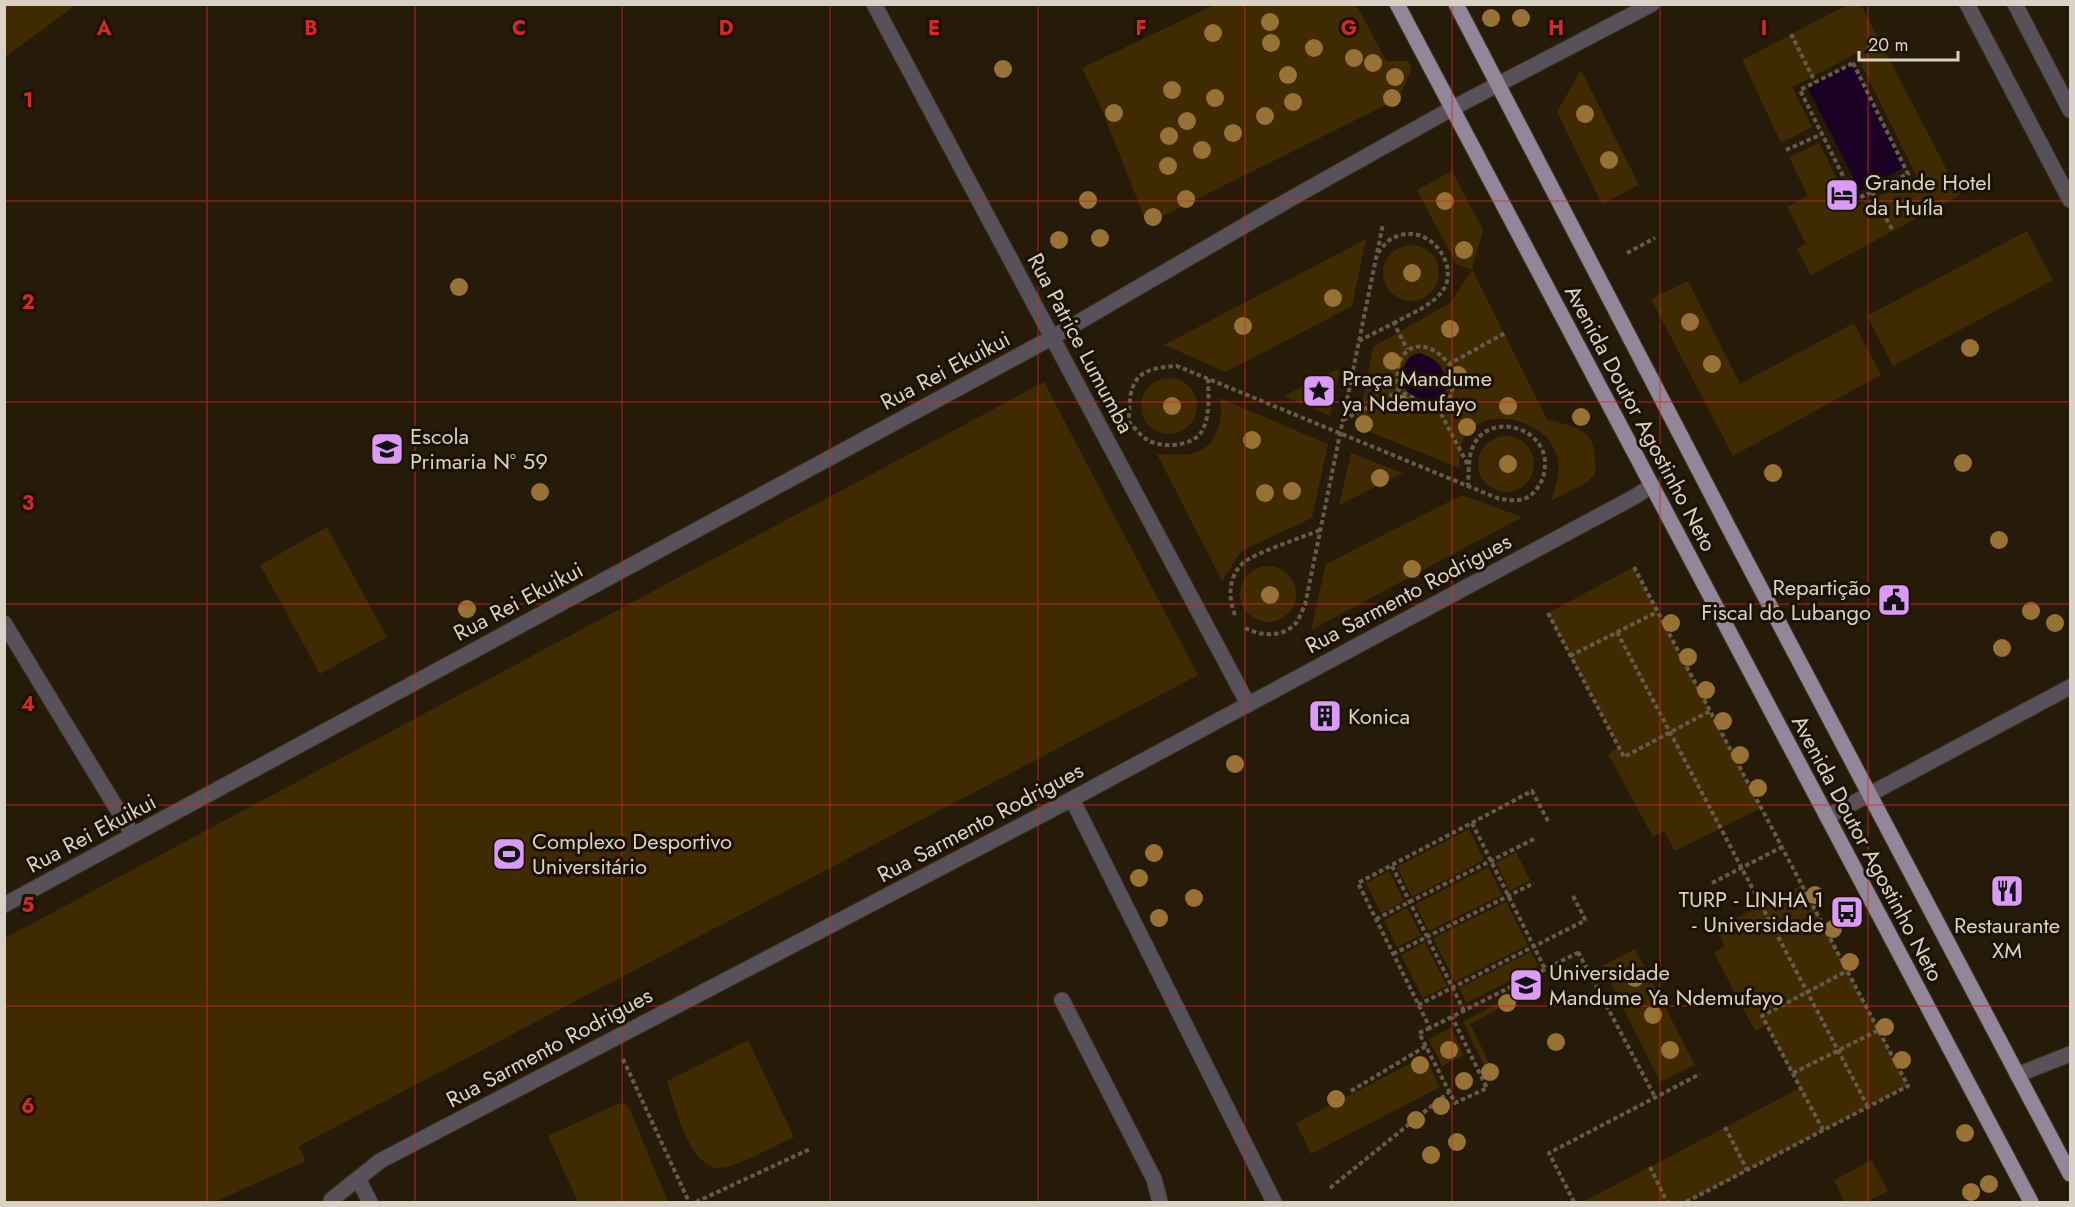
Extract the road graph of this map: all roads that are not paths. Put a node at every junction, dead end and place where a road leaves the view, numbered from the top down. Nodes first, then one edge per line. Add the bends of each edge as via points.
1 (874, 4) edge
2 (1397, 4) edge
3 (1456, 4) edge
4 (1652, 4) edge
5 (1967, 4) edge
6 (2015, 4) edge
7 (1498, 85) junction
8 (1451, 109) junction
9 (2070, 110) edge
10 (2070, 200) edge
11 (1053, 337) junction
12 (1651, 486) junction
13 (4, 623) edge
14 (2070, 687) edge
15 (1248, 704) junction
16 (1869, 794) junction
17 (1072, 799) junction
18 (1827, 817) junction
19 (133, 835) junction
20 (4, 905) edge
21 (1062, 1000) dead end
22 (2070, 1054) edge
23 (2017, 1075) junction
24 (2070, 1174) edge
25 (358, 1179) junction
26 (331, 1200) dead end
27 (370, 1203) edge
28 (1160, 1203) edge
29 (1274, 1203) edge
30 (2031, 1203) edge

1 - 11 street, Rua Patrice Lumumba
2 - 8 main road, Avenida Doutor Agostinho Neto
3 - 7 main road, Avenida Doutor Agostinho Neto
4 - 7 street, Rua Rei Ekuikui
5 - 10 street
6 - 9 street
7 - 8 street, Rua Rei Ekuikui
7 - 16 main road, Avenida Doutor Agostinho Neto
8 - 11 street, Rua Rei Ekuikui
8 - 12 main road, Avenida Doutor Agostinho Neto
11 - 15 street, Rua Patrice Lumumba
11 - 19 street, Rua Rei Ekuikui
12 - 15 street, Rua Sarmento Rodrigues
12 - 18 main road, Avenida Doutor Agostinho Neto
13 - 19 street
14 - 16 street
15 - 17 street, Rua Sarmento Rodrigues
16 - 18 street
16 - 23 main road, Avenida Doutor Agostinho Neto
17 - 25 street, Rua Sarmento Rodrigues via 380,1161
17 - 29 street
18 - 30 main road, Avenida Doutor Agostinho Neto
19 - 20 street, Rua Rei Ekuikui
21 - 28 street via 1154,1179
22 - 23 street
23 - 24 main road, Avenida Doutor Agostinho Neto
25 - 26 street, Rua Sarmento Rodrigues
25 - 27 street

